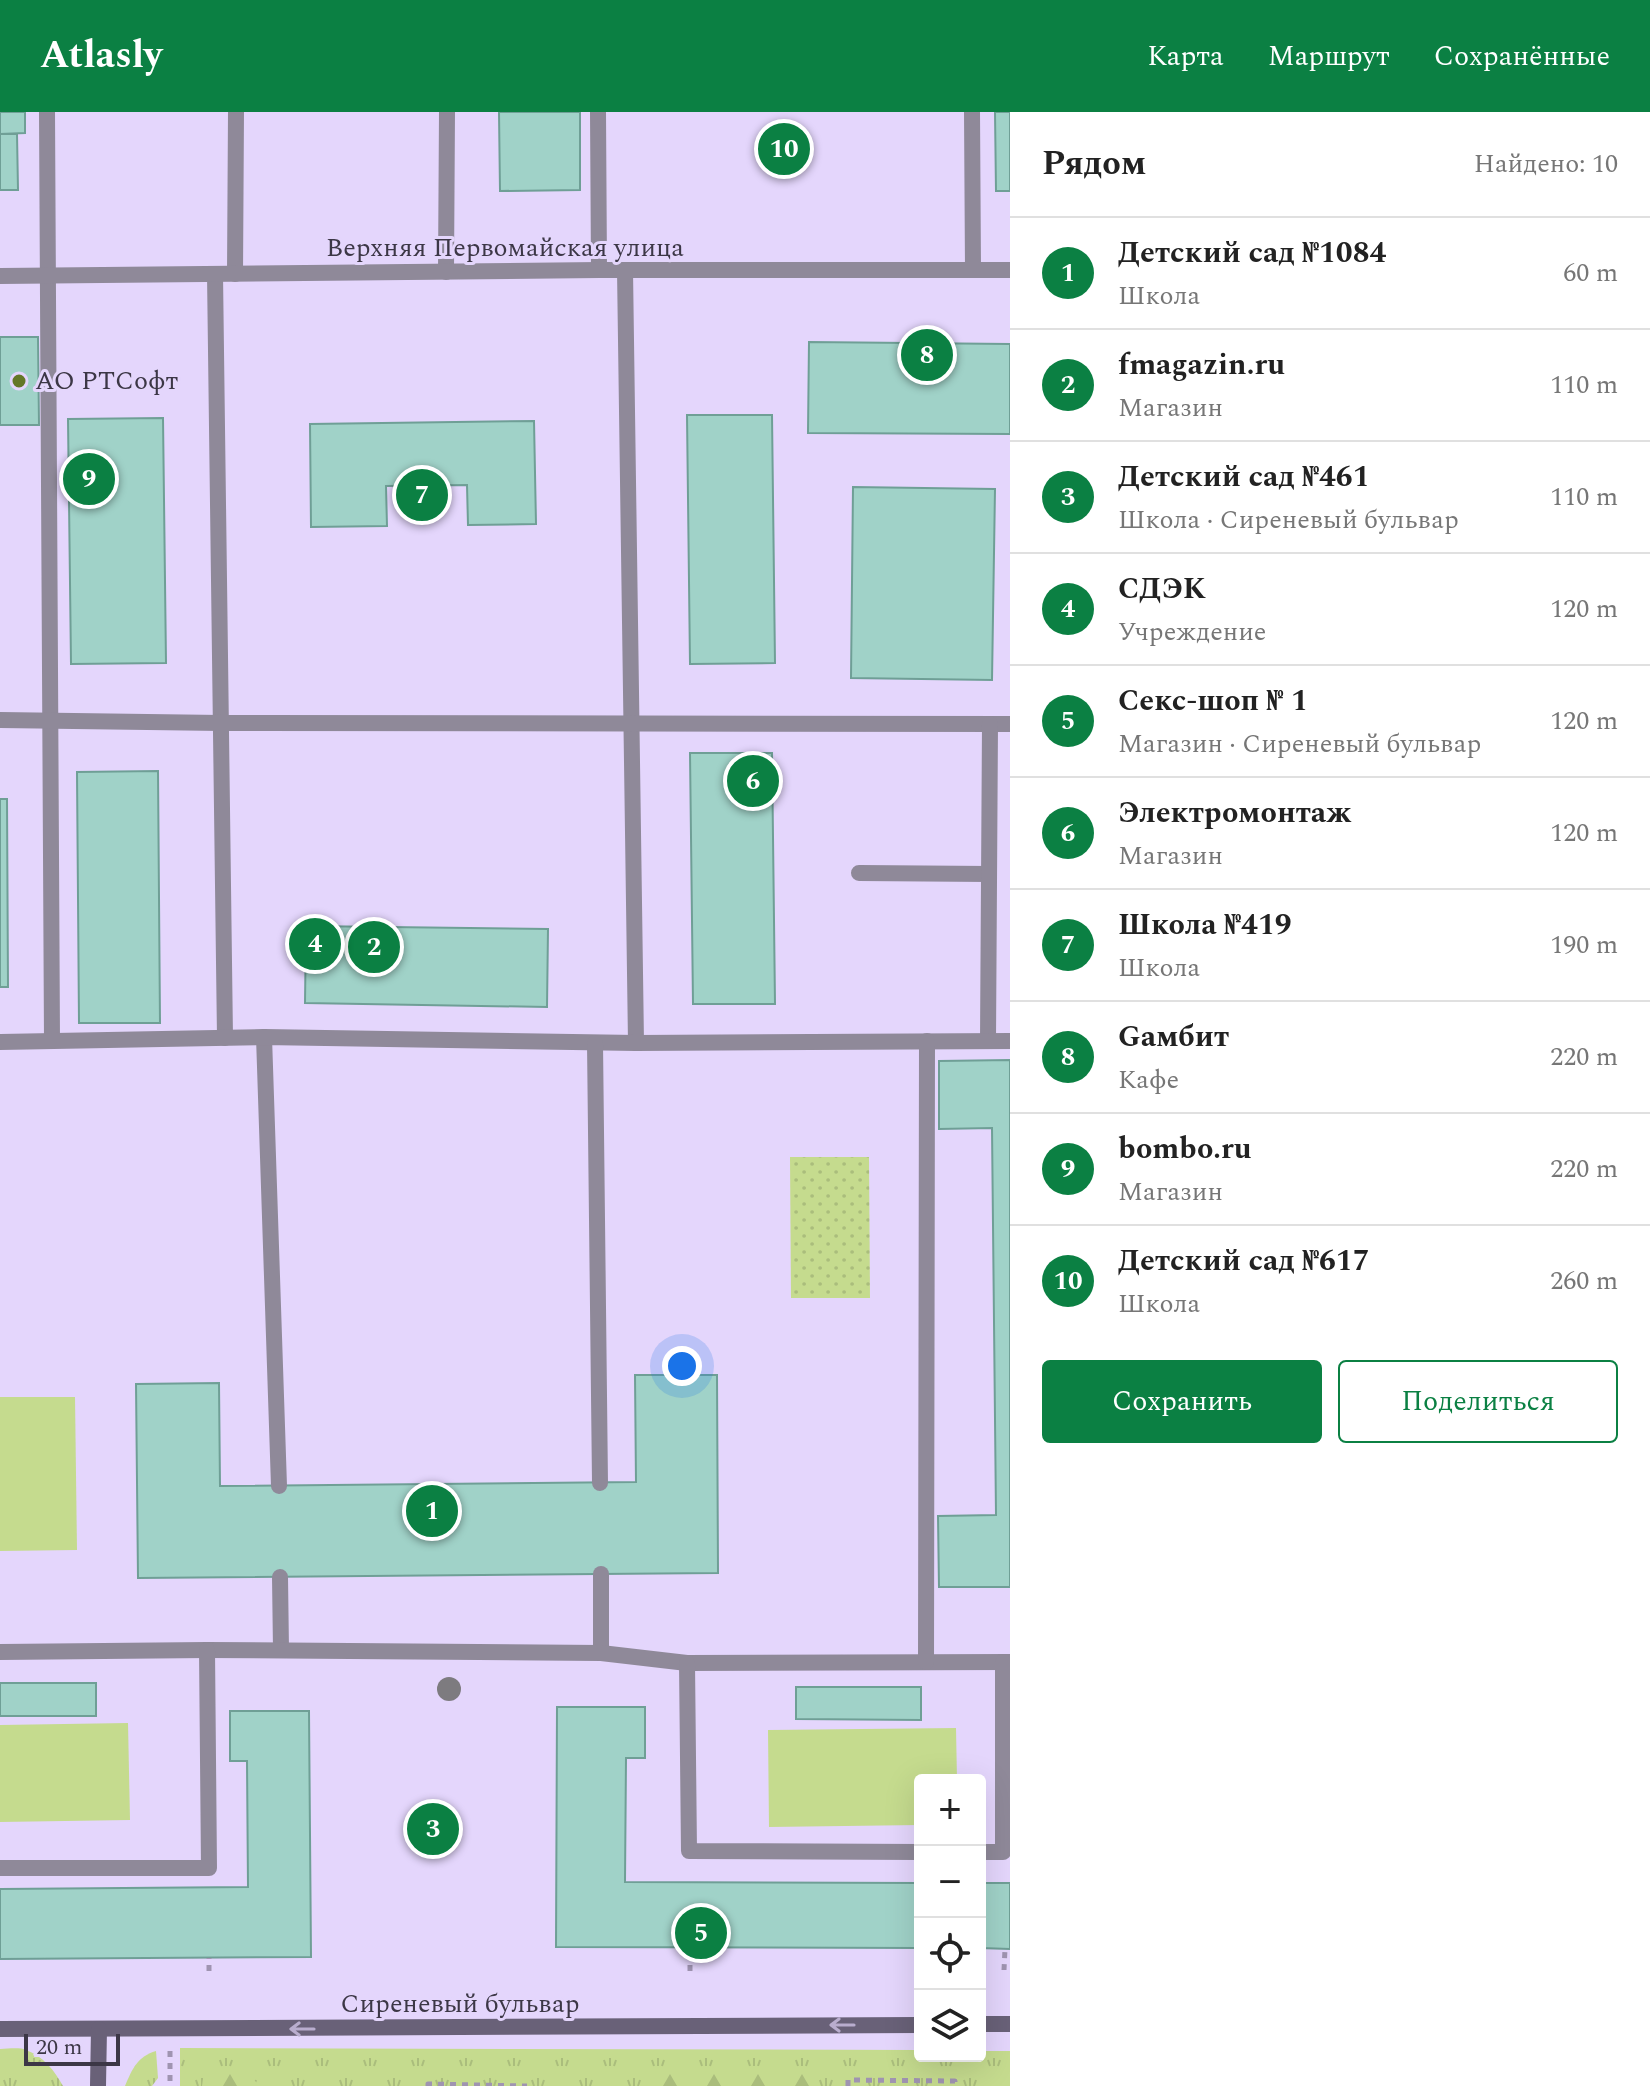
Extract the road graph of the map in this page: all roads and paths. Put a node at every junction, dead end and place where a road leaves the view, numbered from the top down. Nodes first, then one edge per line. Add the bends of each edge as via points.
1 (47, 112) edge
2 (236, 112) edge
3 (447, 112) edge
4 (598, 112) edge
5 (972, 112) edge
6 (599, 270) junction
7 (625, 270) junction
8 (973, 270) junction
9 (1010, 270) edge
10 (446, 272) junction
11 (215, 274) junction
12 (235, 274) junction
13 (0, 276) edge
14 (47, 276) junction
15 (0, 720) edge
16 (50, 721) junction
17 (631, 722) junction
18 (221, 723) junction
19 (990, 724) junction
20 (1010, 724) edge
21 (859, 873) dead end
22 (989, 874) junction
23 (264, 1037) junction
24 (225, 1038) junction
25 (52, 1041) junction
26 (927, 1041) junction
27 (988, 1041) junction
28 (1010, 1041) edge
29 (0, 1042) edge
30 (595, 1043) junction
31 (636, 1043) junction
32 (600, 1483) dead end
33 (279, 1486) dead end
34 (601, 1574) dead end
35 (280, 1577) dead end
36 (207, 1650) junction
37 (281, 1650) junction
38 (0, 1652) edge
39 (601, 1653) junction
40 (926, 1662) junction
41 (1007, 1662) edge
42 (687, 1663) junction
43 (914, 1852) edge
44 (986, 1852) edge
45 (0, 1868) edge
46 (690, 1947) dead end
47 (1005, 1949) dead end
48 (209, 1958) dead end
49 (1004, 1970) dead end
50 (209, 1971) dead end
51 (690, 1971) dead end
52 (986, 2024) edge
53 (1010, 2024) edge
54 (914, 2025) edge
55 (0, 2029) edge
56 (99, 2029) junction
57 (170, 2029) junction
58 (98, 2086) edge
59 (170, 2086) edge
60 (428, 2086) edge
61 (527, 2086) edge
62 (848, 2086) edge
63 (955, 2086) edge

1 - 14 street
2 - 12 street
3 - 10 street
4 - 6 street
5 - 8 street
6 - 7 street, Верхняя Первомайская улица
6 - 10 street, Верхняя Первомайская улица
7 - 8 street, Верхняя Первомайская улица
7 - 17 street
8 - 9 street, Верхняя Первомайская улица
10 - 12 street, Верхняя Первомайская улица
11 - 12 street, Верхняя Первомайская улица
11 - 14 street, Верхняя Первомайская улица
11 - 18 street
13 - 14 street, Верхняя Первомайская улица
14 - 16 street
15 - 16 street
16 - 18 street
16 - 25 street
17 - 18 street
17 - 19 street
17 - 31 street
18 - 24 street
19 - 20 street
19 - 22 street
21 - 22 street
22 - 27 street
23 - 24 street
23 - 30 street
23 - 33 street
24 - 25 street
25 - 29 street
26 - 27 street
26 - 31 street
26 - 40 street
27 - 28 street
30 - 31 street
30 - 32 street
34 - 39 street
35 - 37 street
36 - 37 street
36 - 38 street
36 - 45 street via 209,1868
37 - 39 street
39 - 42 street
40 - 41 street
40 - 42 street
41 - 44 street via 1003,1852
42 - 43 street via 689,1851
46 - 51 path
47 - 49 path
48 - 50 path
52 - 53 main road
54 -> 57 main road, Сиреневый бульвар
55 - 56 main road, Сиреневый бульвар
56 - 57 main road, Сиреневый бульвар
56 - 58 main road
57 - 59 path
60 - 61 path
62 - 63 path via 848,2080 955,2081

